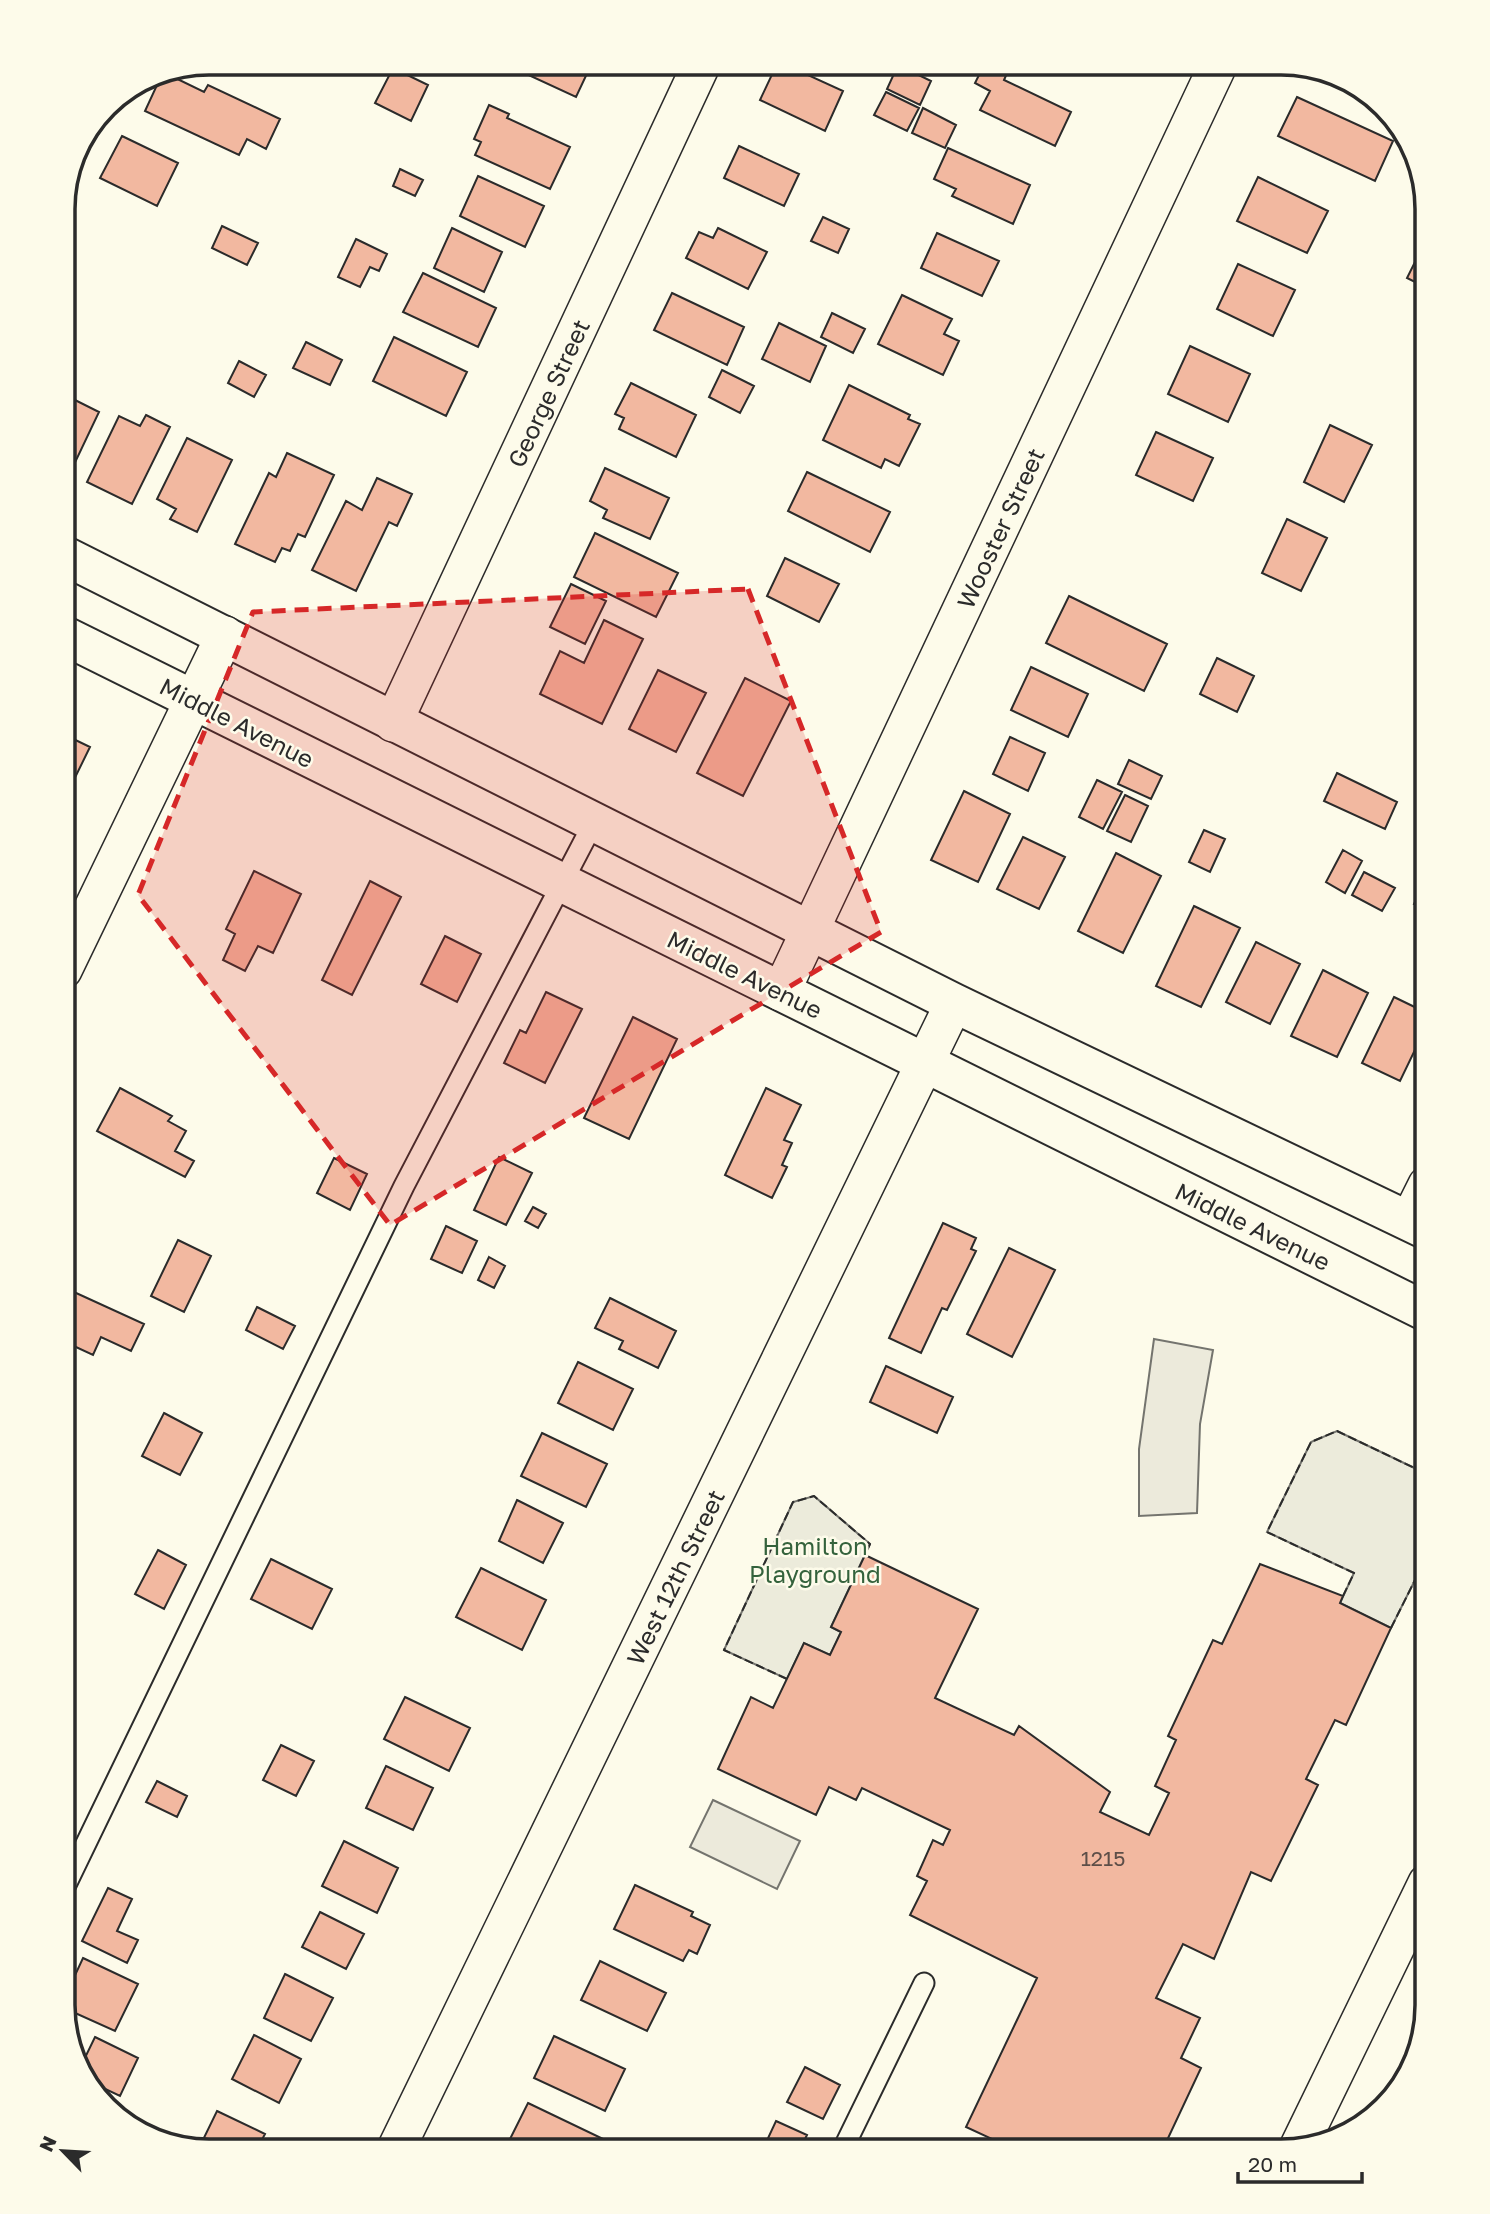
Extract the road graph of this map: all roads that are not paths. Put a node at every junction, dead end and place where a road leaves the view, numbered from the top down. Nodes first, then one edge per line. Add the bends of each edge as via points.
1 (696, 76) edge
2 (1213, 76) edge
3 (76, 561) edge
4 (225, 635) junction
5 (76, 641) edge
6 (194, 700) junction
7 (393, 723) junction
8 (596, 820) junction
9 (564, 885) junction
10 (810, 930) junction
11 (76, 945) edge
12 (781, 992) junction
13 (954, 1003) junction
14 (925, 1063) junction
15 (1415, 1224) edge
16 (1415, 1306) edge
17 (75, 1866) edge
18 (1415, 1908) edge
19 (924, 1983) dead end
20 (1304, 2137) edge
21 (401, 2138) edge
22 (848, 2139) edge

1 - 7 street, George Street
2 - 10 street, Wooster Street
3 - 4 main road
4 - 6 street
4 - 7 main road
5 - 6 main road, Middle Avenue
6 - 9 main road, Middle Avenue
6 - 11 street
7 - 8 main road
8 - 9 lane
8 - 10 main road
9 - 12 main road, Middle Avenue
9 - 17 lane via 404,1186
10 - 12 street, Wooster Street
10 - 13 main road
12 - 14 main road, Middle Avenue
13 - 14 street, West 12th Street
13 - 15 main road
14 - 16 main road, Middle Avenue
14 - 21 street, West 12th Street
18 - 20 street
19 - 22 lane

